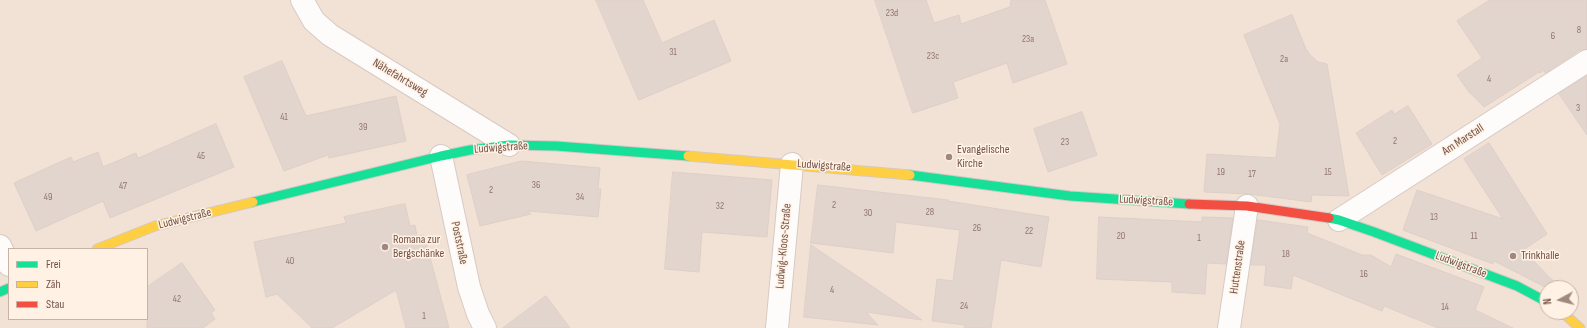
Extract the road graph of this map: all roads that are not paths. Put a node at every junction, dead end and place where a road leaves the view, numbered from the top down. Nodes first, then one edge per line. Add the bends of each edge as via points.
1 (302, 0) edge
2 (1587, 61) edge
3 (509, 145) junction
4 (441, 156) junction
5 (792, 164) junction
6 (1248, 206) junction
7 (1339, 220) junction
8 (0, 246) edge
9 (99, 248) edge
10 (8, 263) edge
11 (1539, 297) edge
12 (1571, 320) edge
13 (485, 328) edge
14 (777, 328) edge
15 (1229, 328) edge
16 (1580, 328) edge

1 - 3 street, Nähefahrtsweg via 314,21 330,35
2 - 7 street, Am Marstall
3 - 4 main road, Ludwigstraße
3 - 5 main road, Ludwigstraße via 595,148
4 - 9 main road, Ludwigstraße via 155,226
4 - 13 street, Poststraße via 469,286
5 - 6 main road, Ludwigstraße via 950,179 1101,199
5 - 14 street, Ludwig-Kloos-Straße
6 - 7 main road, Ludwigstraße
6 - 15 street, Huttenstraße
7 - 11 main road, Ludwigstraße
8 - 10 street
12 - 16 main road

